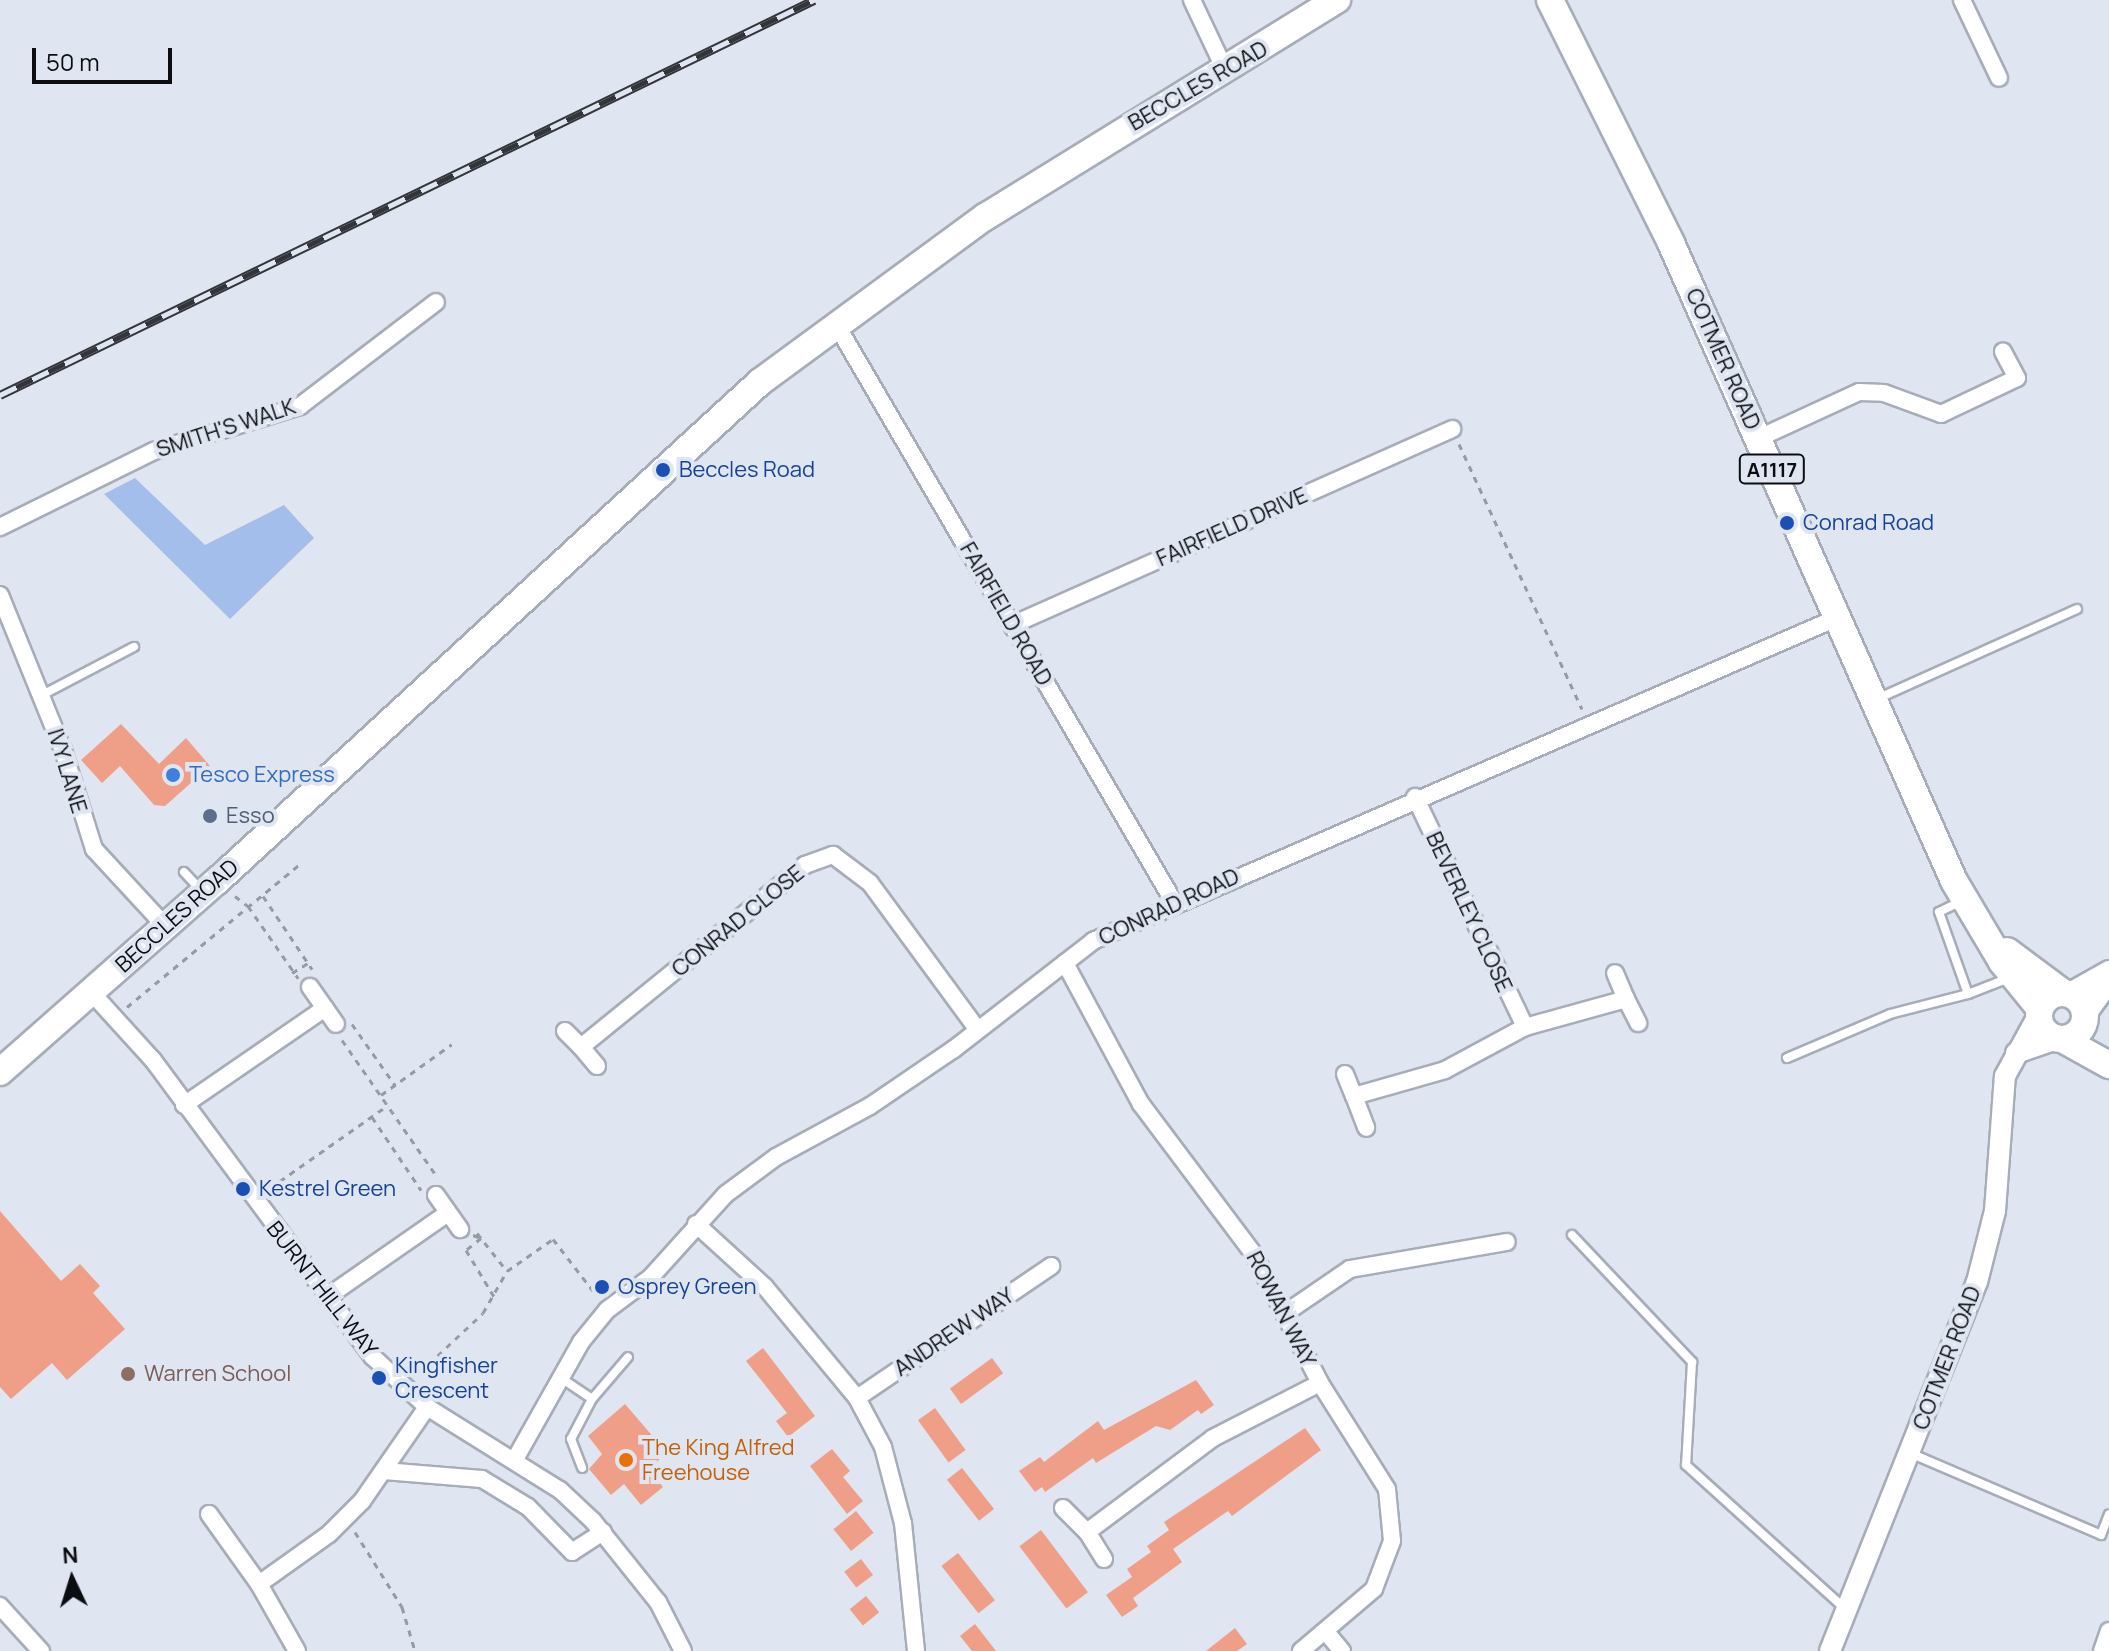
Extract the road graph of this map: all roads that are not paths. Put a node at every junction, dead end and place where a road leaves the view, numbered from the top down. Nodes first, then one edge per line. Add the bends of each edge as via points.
1 (1192, 0) edge
2 (1337, 0) edge
3 (1550, 0) edge
4 (1962, 0) edge
5 (1226, 72) junction
6 (1999, 78) dead end
7 (436, 302) dead end
8 (836, 324) junction
9 (2003, 352) dead end
10 (1452, 429) road end
11 (1759, 438) junction
12 (0, 527) edge
13 (0, 595) edge
14 (2077, 609) dead end
15 (1839, 617) junction
16 (1012, 625) junction
17 (134, 647) dead end
18 (42, 695) junction
19 (1875, 700) junction
20 (1415, 797) junction
21 (184, 872) dead end
22 (203, 893) junction
23 (1966, 899) junction
24 (1175, 904) junction
25 (166, 927) junction
26 (1992, 938) junction
27 (1065, 963) junction
28 (2109, 971) edge
29 (1615, 973) dead end
30 (2013, 977) junction
31 (2109, 982) edge
32 (310, 987) dead end
33 (92, 993) junction
34 (1968, 994) junction
35 (1626, 999) junction
36 (2076, 1004) junction
37 (325, 1008) junction
38 (2039, 1012) junction
39 (1638, 1023) dead end
40 (336, 1024) dead end
41 (1525, 1027) junction
42 (978, 1030) junction
43 (565, 1031) dead end
44 (2060, 1039) junction
45 (581, 1047) junction
46 (2016, 1053) junction
47 (2109, 1053) edge
48 (1787, 1058) dead end
49 (2109, 1065) edge
50 (597, 1066) dead end
51 (0, 1072) edge
52 (1345, 1074) dead end
53 (1354, 1096) junction
54 (184, 1105) junction
55 (1366, 1128) dead end
56 (434, 1190) road end
57 (448, 1213) junction
58 (696, 1224) junction
59 (467, 1228) road end
60 (1572, 1235) dead end
61 (1507, 1242) dead end
62 (1051, 1266) dead end
63 (327, 1297) junction
64 (1284, 1314) junction
65 (628, 1357) dead end
66 (561, 1378) junction
67 (1320, 1383) junction
68 (857, 1398) junction
69 (592, 1399) junction
70 (427, 1407) junction
71 (1910, 1453) junction
72 (514, 1461) junction
73 (582, 1468) dead end
74 (384, 1471) junction
75 (1063, 1508) dead end
76 (209, 1514) dead end
77 (2109, 1514) edge
78 (603, 1532) junction
79 (1087, 1532) junction
80 (1104, 1559) dead end
81 (259, 1584) junction
82 (0, 1606) edge
83 (1847, 1611) junction
84 (2109, 1631) edge
85 (1326, 1632) junction
86 (41, 1651) edge
87 (297, 1651) edge
88 (683, 1651) edge
89 (916, 1651) edge
90 (1301, 1651) edge
91 (1342, 1651) edge
92 (1830, 1651) edge
93 (2102, 1651) edge

1 - 5 street
2 - 5 highway, BECCLES ROAD
3 - 11 highway, COTMER ROAD / A1117 via 1671,243
4 - 6 street
5 - 8 highway, BECCLES ROAD via 1063,166
7 - 12 street, SMITH'S WALK via 300,406 154,451
8 - 16 street, FAIRFIELD ROAD
8 - 22 highway, BECCLES ROAD via 760,382 644,485
9 - 11 street via 2017,378 1941,414 1884,393 1859,392
10 - 16 street, FAIRFIELD DRIVE
11 - 15 highway, COTMER ROAD / A1117
13 - 18 street, IVY LANE
14 - 19 lane
15 - 19 highway, COTMER ROAD / A1117
15 - 20 street, CONRAD ROAD
16 - 24 street, FAIRFIELD ROAD
17 - 18 lane
18 - 25 street, IVY LANE via 94,849
19 - 23 highway, COTMER ROAD / A1117
20 - 24 street, CONRAD ROAD
20 - 41 street, BEVERLEY CLOSE
21 - 22 lane
22 - 25 highway, BECCLES ROAD
23 - 26 highway, COTMER ROAD / A1117
23 - 34 lane via 1939,912
24 - 27 street, CONRAD ROAD via 1093,941
25 - 33 highway, BECCLES ROAD
26 - 30 highway, COTMER ROAD / A1117
26 - 36 highway, COTMER ROAD / A1117
27 - 42 street, CONRAD ROAD
27 - 64 street, ROWAN WAY via 1141,1104 1245,1239
28 - 36 street
29 - 35 street
30 - 34 lane
30 - 38 highway, COTMER ROAD / A1117
31 - 36 street
32 - 37 street
33 - 51 highway, BECCLES ROAD
33 - 54 street, BURNT HILL WAY
34 - 48 lane via 1890,1014
35 - 39 street
35 - 41 street
36 - 38 highway via 2052,994
36 - 44 highway via 2079,1033
36 - 47 highway, A1117
37 - 40 street
37 - 54 street
38 - 44 highway via 2044,1030
38 - 46 street, COTMER ROAD
41 - 53 street via 1445,1070
42 - 45 street, CONRAD CLOSE via 870,883 833,855 805,865
42 - 58 street, CONRAD ROAD via 870,1106 776,1157
43 - 45 street
44 - 46 street
44 - 49 highway
45 - 50 street
46 - 71 street, COTMER ROAD via 2005,1076 1995,1211 1977,1282
52 - 53 street
53 - 55 street
54 - 63 street, BURNT HILL WAY
56 - 57 street
57 - 59 street
57 - 63 street
58 - 66 street, CONRAD ROAD via 650,1278 607,1310
58 - 68 street via 765,1287
60 - 83 lane via 1692,1362 1686,1465
61 - 64 street via 1350,1269
62 - 68 street, ANDREW WAY
63 - 70 street, BURNT HILL WAY via 373,1357
64 - 67 street, ROWAN WAY
65 - 69 lane
66 - 69 lane
66 - 72 street, CONRAD ROAD
67 - 79 street via 1213,1438
67 - 85 street, ROWAN WAY via 1373,1461 1393,1518 1387,1563 1374,1589
68 - 89 street via 883,1447 903,1523
69 - 73 lane via 571,1439
70 - 72 street, BURNT HILL WAY
70 - 74 street
71 - 77 lane via 2101,1535
71 - 83 street, COTMER ROAD
72 - 78 street, BURNT HILL WAY via 560,1490
74 - 78 street via 482,1479 528,1507 572,1552
74 - 81 street via 344,1518
75 - 79 street
76 - 81 street
78 - 88 street, BURNT HILL WAY via 658,1602
79 - 80 street
81 - 87 street
82 - 86 street
83 - 92 street, COTMER ROAD
84 - 93 street
85 - 90 street, ROWAN WAY
85 - 91 street

